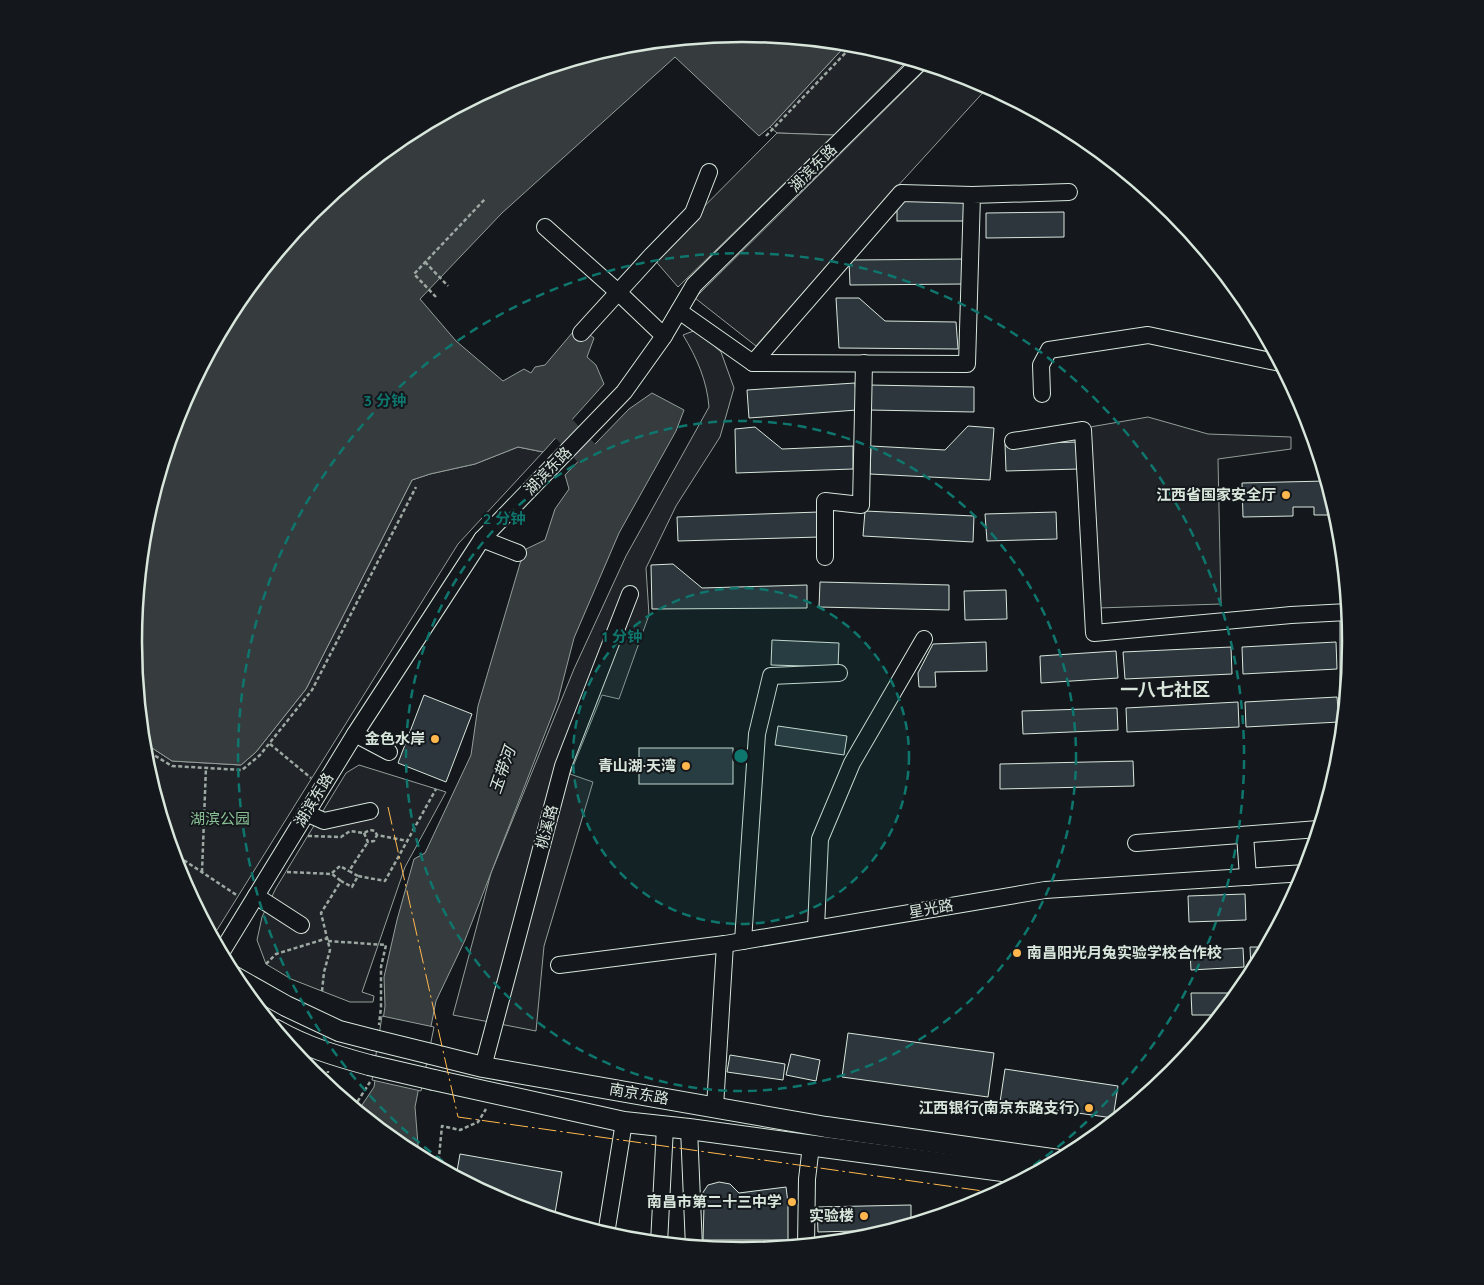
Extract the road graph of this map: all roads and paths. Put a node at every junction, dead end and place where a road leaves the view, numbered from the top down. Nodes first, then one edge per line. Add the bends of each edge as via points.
1 (846, 52) edge
2 (914, 68) edge
3 (766, 136) dead end
4 (709, 172) dead end
5 (1069, 192) dead end
6 (972, 196) junction
7 (485, 199) dead end
8 (544, 227) dead end
9 (425, 262) junction
10 (448, 286) dead end
11 (619, 293) junction
12 (436, 297) dead end
13 (679, 311) junction
14 (581, 333) dead end
15 (664, 336) junction
16 (1272, 361) edge
17 (753, 363) junction
18 (864, 363) junction
19 (1042, 394) dead end
20 (1013, 441) dead end
21 (416, 487) dead end
22 (482, 539) junction
23 (518, 553) dead end
24 (825, 557) dead end
25 (630, 594) dead end
26 (1341, 612) edge
27 (924, 639) dead end
28 (839, 673) dead end
29 (355, 734) junction
30 (270, 744) junction
31 (389, 752) dead end
32 (153, 754) edge
33 (206, 768) junction
34 (322, 787) junction
35 (436, 789) dead end
36 (370, 811) dead end
37 (306, 812) junction
38 (1312, 830) edge
39 (364, 833) junction
40 (377, 835) junction
41 (1245, 835) junction
42 (307, 836) dead end
43 (408, 841) junction
44 (368, 842) junction
45 (1136, 843) dead end
46 (183, 860) edge
47 (349, 870) junction
48 (202, 872) junction
49 (285, 872) dead end
50 (332, 874) junction
51 (1295, 874) edge
52 (358, 876) junction
53 (1248, 877) junction
54 (341, 882) junction
55 (253, 900) junction
56 (301, 925) dead end
57 (816, 928) junction
58 (328, 940) junction
59 (743, 941) junction
60 (725, 944) junction
61 (225, 947) edge
62 (266, 964) dead end
63 (559, 965) dead end
64 (250, 986) edge
65 (322, 991) dead end
66 (377, 1033) junction
67 (292, 1039) edge
68 (483, 1067) junction
69 (371, 1070) junction
70 (488, 1093) junction
71 (357, 1102) edge
72 (715, 1107) junction
73 (624, 1122) junction
74 (665, 1127) junction
75 (689, 1129) junction
76 (811, 1146) junction
77 (1048, 1158) edge
78 (439, 1160) edge
79 (1021, 1174) edge
80 (607, 1227) edge
81 (659, 1236) edge
82 (806, 1238) edge
83 (694, 1240) edge

1 - 3 path
2 - 13 street, 湖滨东路 via 694,285
4 - 11 street via 693,213
5 - 6 street
6 - 17 street via 901,193
6 - 18 street via 968,364
7 - 9 path
8 - 11 street
9 - 10 path
9 - 12 path via 414,274
11 - 14 street
11 - 15 street
13 - 15 street, 湖滨东路
13 - 17 street
15 - 22 street, 湖滨东路 via 624,392
16 - 19 street via 1148,336 1049,350 1040,365
17 - 18 street
18 - 24 street via 861,505 825,502
20 - 26 street via 1083,430 1094,633
21 - 30 path via 312,690
22 - 23 street
22 - 29 street, 湖滨东路
25 - 68 street, 桃溪路 via 563,766
27 - 57 street via 852,763 820,839
28 - 59 street via 771,676 757,734
29 - 31 street
29 - 34 street, 湖滨东路
30 - 33 path via 242,770
30 - 34 path
32 - 33 path via 172,766
33 - 48 path
34 - 37 street, 湖滨东路
35 - 43 path
36 - 37 street via 324,821
37 - 55 street, 湖滨东路
38 - 41 street
39 - 40 path via 370,830
39 - 42 path via 350,831 342,837
39 - 44 path
40 - 43 path
40 - 44 path via 374,841
41 - 45 street
41 - 53 street
43 - 52 path via 385,880
44 - 47 path
46 - 48 path
47 - 50 path via 340,866
47 - 52 path
48 - 55 path
49 - 50 path
50 - 54 path
51 - 53 street, 星光路
52 - 54 path via 352,887
53 - 57 street, 星光路 via 1046,890
54 - 58 path via 321,913
55 - 56 street
55 - 61 street, 湖滨东路
57 - 59 street, 星光路
58 - 62 path via 276,954
58 - 65 path via 330,950
58 - 66 path via 386,945 381,967
59 - 60 street, 星光路
60 - 63 street, 星光路
60 - 72 street
64 - 66 main road, 南京东路 via 339,1031
66 - 68 main road, 南京东路, bridge via 431,1054
67 - 69 main road, 南京东路
68 - 72 main road, 南京东路
69 - 70 main road, 南京东路, bridge
69 - 71 path via 368,1087
70 - 73 main road, 南京东路
70 - 78 path via 486,1108 478,1122 460,1130 442,1126
72 - 77 main road, 南京东路 via 826,1127
73 - 74 main road, 南京东路
73 - 80 street
74 - 75 main road, 南京东路
74 - 81 street
75 - 76 main road, 南京东路
75 - 83 street
76 - 79 main road, 南京东路
76 - 82 street

